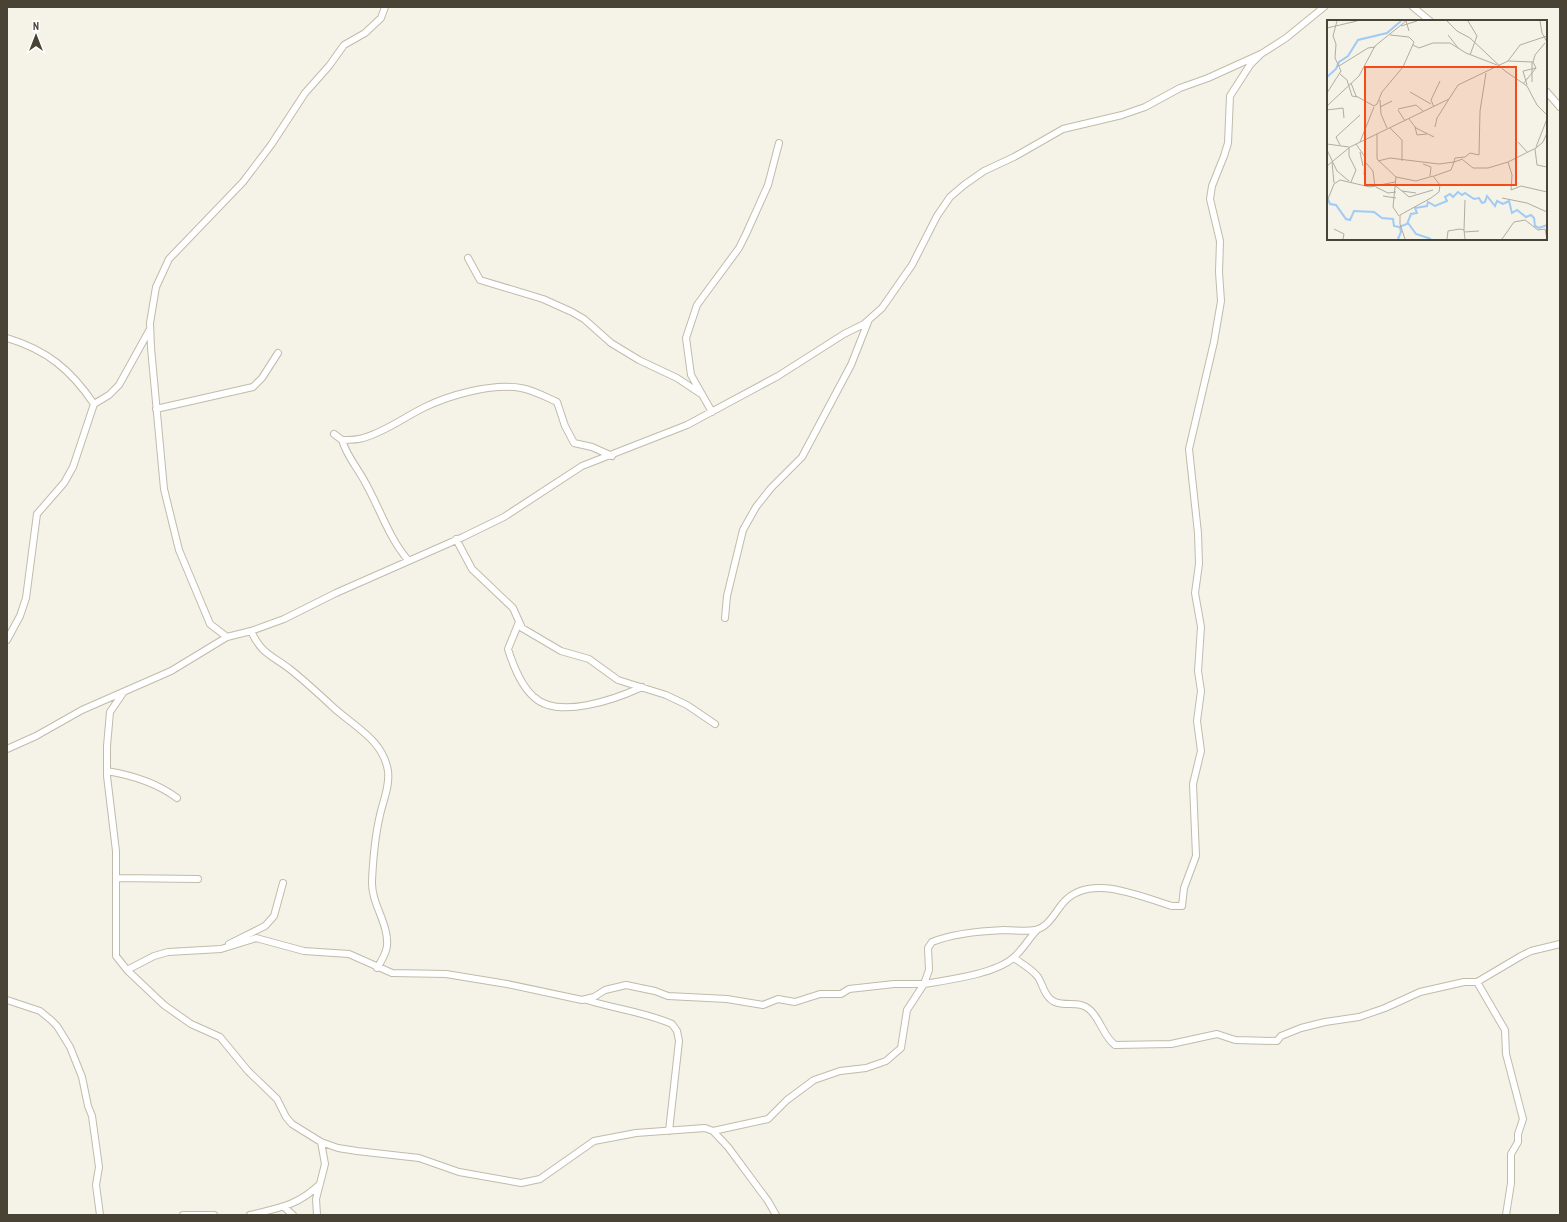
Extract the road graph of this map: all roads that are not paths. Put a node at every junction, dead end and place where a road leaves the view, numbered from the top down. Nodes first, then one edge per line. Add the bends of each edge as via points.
1 (385, 7) edge
2 (1324, 7) edge
3 (1413, 7) edge
4 (1429, 20) edge
5 (1262, 54) junction
6 (1547, 92) edge
7 (1560, 107) edge
8 (779, 143) dead end
9 (468, 258) dead end
10 (869, 320) junction
11 (150, 327) junction
12 (7, 338) edge
13 (278, 353) dead end
14 (701, 394) junction
15 (94, 404) junction
16 (156, 409) junction
17 (712, 412) junction
18 (334, 434) dead end
19 (342, 440) junction
20 (612, 456) junction
21 (456, 539) junction
22 (408, 560) junction
23 (725, 618) dead end
24 (519, 622) junction
25 (251, 631) junction
26 (227, 637) junction
27 (7, 640) edge
28 (642, 687) junction
29 (123, 693) junction
30 (716, 724) dead end
31 (7, 749) edge
32 (107, 771) junction
33 (177, 798) dead end
34 (116, 878) junction
35 (198, 879) dead end
36 (283, 883) dead end
37 (1037, 930) junction
38 (1560, 944) edge
39 (221, 949) junction
40 (1014, 958) junction
41 (377, 968) junction
42 (127, 970) junction
43 (1477, 982) junction
44 (924, 984) junction
45 (7, 1000) edge
46 (585, 1000) junction
47 (713, 1130) junction
48 (669, 1131) junction
49 (321, 1142) junction
50 (319, 1185) junction
51 (284, 1207) junction
52 (100, 1215) edge
53 (183, 1215) edge
54 (214, 1215) edge
55 (250, 1215) edge
56 (293, 1215) edge
57 (318, 1215) edge
58 (776, 1215) edge
59 (1506, 1215) edge

1 - 11 street via 381,18 365,33 344,45 305,93 243,182 169,259 156,287
2 - 5 street
3 - 4 street
5 - 10 street via 1180,88 1145,107 1122,115 1063,128 969,182 950,198 937,216 912,265 888,300
5 - 37 street via 1250,65 1230,96 1228,143 1212,186 1210,199 1220,240 1221,301 1189,449 1198,533 1199,564 1195,593 1201,627 1198,670 1201,691 1197,721 1201,752 1193,784 1196,856 1184,888 1182,906 1172,906 1106,887 1095,887 1067,897 1052,918
6 - 7 street
8 - 14 street via 768,185 740,248 697,305 686,338 691,374
9 - 14 street via 480,280 543,299 572,312 611,343 677,378
10 - 17 street via 778,376
10 - 23 street via 851,365 802,457 771,488 743,530 727,596
11 - 15 street via 119,385
11 - 16 street
12 - 15 street via 27,344 50,356 84,389
13 - 16 street via 253,387
14 - 17 street
15 - 27 street via 73,467 64,483 38,514 26,598
16 - 26 street via 164,488 179,550 210,624
17 - 20 street
18 - 19 street
19 - 20 street via 362,439 446,399 491,387 520,388 542,394 557,402 574,443 592,447
19 - 22 street via 346,454 363,478 397,547
20 - 21 street via 582,466 504,517
21 - 22 street
21 - 24 street via 472,570 513,608
22 - 25 street via 284,619
24 - 28 street via 522,628 561,651 588,659 618,680
24 - 28 street via 508,649 516,669 534,698 551,706 576,708
25 - 26 street
25 - 41 street via 257,644 266,654 301,678 357,725 384,755 388,771 387,787 379,816 372,887 385,927 387,946
26 - 29 street via 171,671
28 - 30 street via 687,705
29 - 31 street via 82,710
29 - 32 street via 110,712
32 - 33 street via 138,779
32 - 34 street via 116,852
34 - 35 street
34 - 42 street via 116,956
36 - 39 street via 274,916 265,926
37 - 40 street
37 - 44 street via 956,935 932,942 928,948 929,970
38 - 43 street via 1531,951
39 - 41 street via 256,938 304,951 349,954
39 - 42 street via 168,952
40 - 43 street via 1034,974 1048,998 1055,1002 1083,1005 1090,1009 1115,1045 1171,1044 1218,1034 1235,1040 1277,1041 1281,1036 1301,1028 1359,1017 1420,992 1464,982
40 - 44 street via 985,971
41 - 46 street via 392,973 446,974 479,979
42 - 49 street via 164,1005 191,1024 220,1038 248,1071 277,1099 292,1124
43 - 59 street via 1505,1030 1506,1054 1522,1119 1518,1142 1511,1154
44 - 46 street via 849,989 841,994 820,994 795,1002 778,999 763,1005 727,999 668,996 626,985 605,990
44 - 47 street via 907,1010 901,1048 886,1062 866,1068 840,1071 814,1080 787,1100 768,1119
45 - 52 street via 40,1012 51,1020 70,1048 82,1077 92,1116 99,1167 96,1185
46 - 48 street via 640,1013 672,1024 677,1031 679,1041
47 - 48 street via 705,1128
47 - 58 street
48 - 49 street via 636,1133 594,1141 540,1179 521,1183 459,1172 419,1158 338,1148
49 - 50 street via 325,1164
50 - 51 street via 297,1202
50 - 57 street via 316,1199
51 - 55 street
51 - 56 street
53 - 54 street

